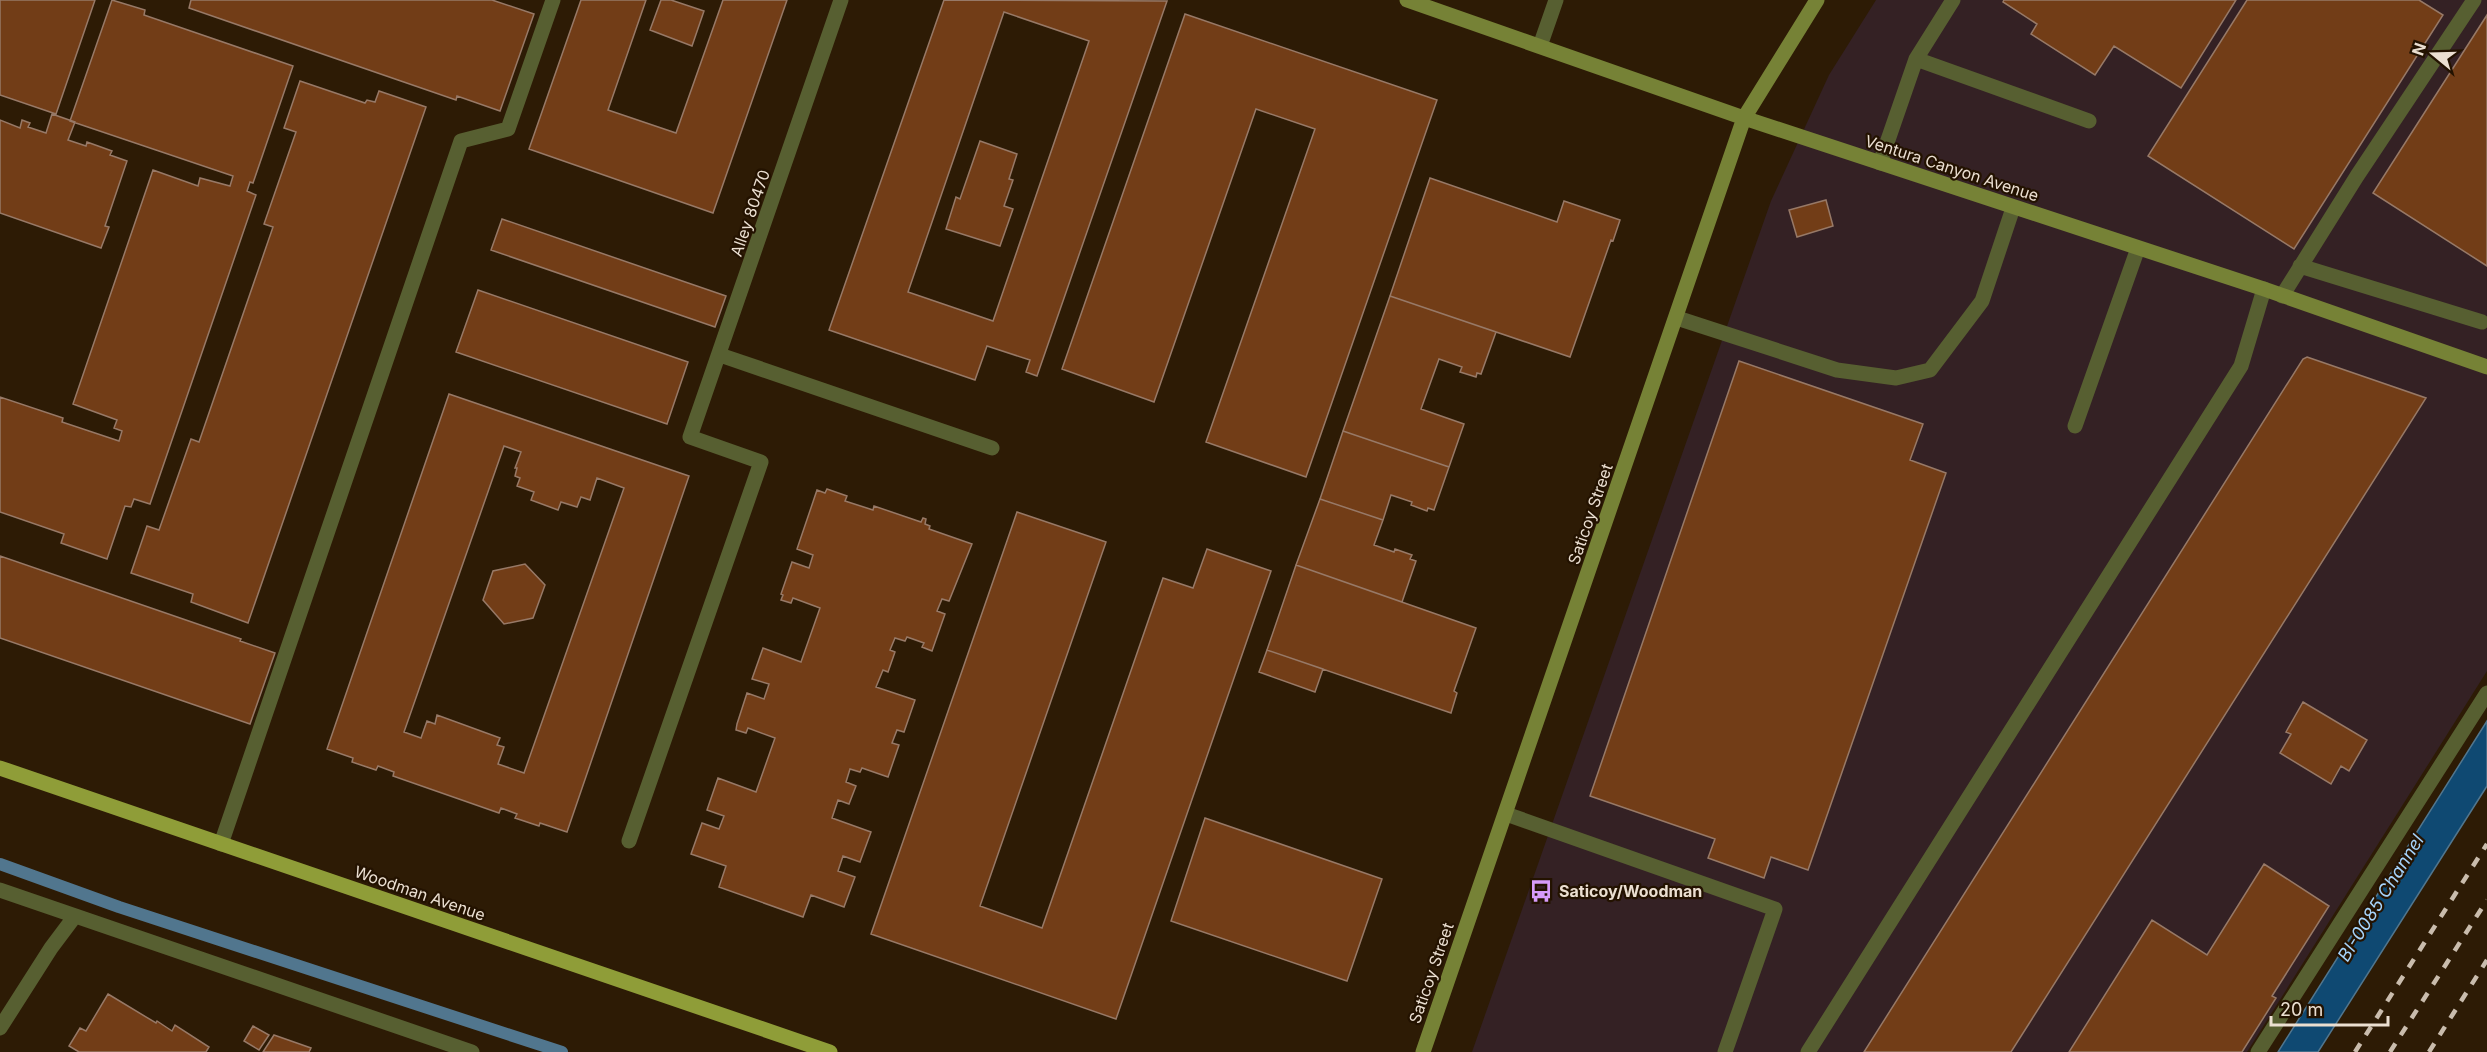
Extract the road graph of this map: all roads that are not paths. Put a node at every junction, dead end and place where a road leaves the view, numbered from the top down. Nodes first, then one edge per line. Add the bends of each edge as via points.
1 (553, 0) edge
2 (841, 0) edge
3 (1407, 0) edge
4 (1556, 0) edge
5 (1816, 0) edge
6 (1953, 0) edge
7 (2474, 0) edge
8 (1540, 46) junction
9 (1916, 59) junction
10 (1744, 118) junction
11 (2089, 121) dead end
12 (1880, 163) junction
13 (2013, 208) junction
14 (2138, 248) junction
15 (2300, 266) junction
16 (2264, 289) junction
17 (2282, 296) junction
18 (1677, 318) junction
19 (2482, 322) dead end
20 (720, 355) junction
21 (2487, 367) edge
22 (2074, 426) dead end
23 (992, 448) dead end
24 (2487, 693) edge
25 (0, 768) edge
26 (1506, 814) junction
27 (629, 841) dead end
28 (221, 844) junction
29 (0, 890) edge
30 (75, 916) junction
31 (0, 1028) edge
32 (472, 1052) edge
33 (830, 1052) edge
34 (1423, 1052) edge
35 (1725, 1052) edge
36 (1808, 1052) edge
37 (2258, 1052) edge

1 - 28 street via 508,129 461,141
2 - 20 street, Alley 80470
3 - 8 street, Ventura Canyon Avenue
4 - 8 street
5 - 10 street, Saticoy Street
6 - 9 street
7 - 15 street
8 - 10 street, Ventura Canyon Avenue
9 - 11 street
9 - 12 street
10 - 12 street, Ventura Canyon Avenue
10 - 18 street, Saticoy Street
12 - 13 street, Ventura Canyon Avenue
13 - 14 street, Ventura Canyon Avenue
13 - 18 street via 1982,301 1930,370 1896,378 1837,370
14 - 16 street, Ventura Canyon Avenue
14 - 22 street
15 - 17 street
15 - 19 street
16 - 17 street, Ventura Canyon Avenue
16 - 36 street via 2241,366
17 - 21 street, Ventura Canyon Avenue
18 - 26 street, Saticoy Street
20 - 23 street
20 - 27 street, Alley 80470 via 690,436 761,462
24 - 37 street
25 - 28 main road, Woodman Avenue
26 - 34 street, Saticoy Street
26 - 35 street via 1775,909
28 - 33 main road, Woodman Avenue
29 - 30 street
30 - 31 street
30 - 32 street

